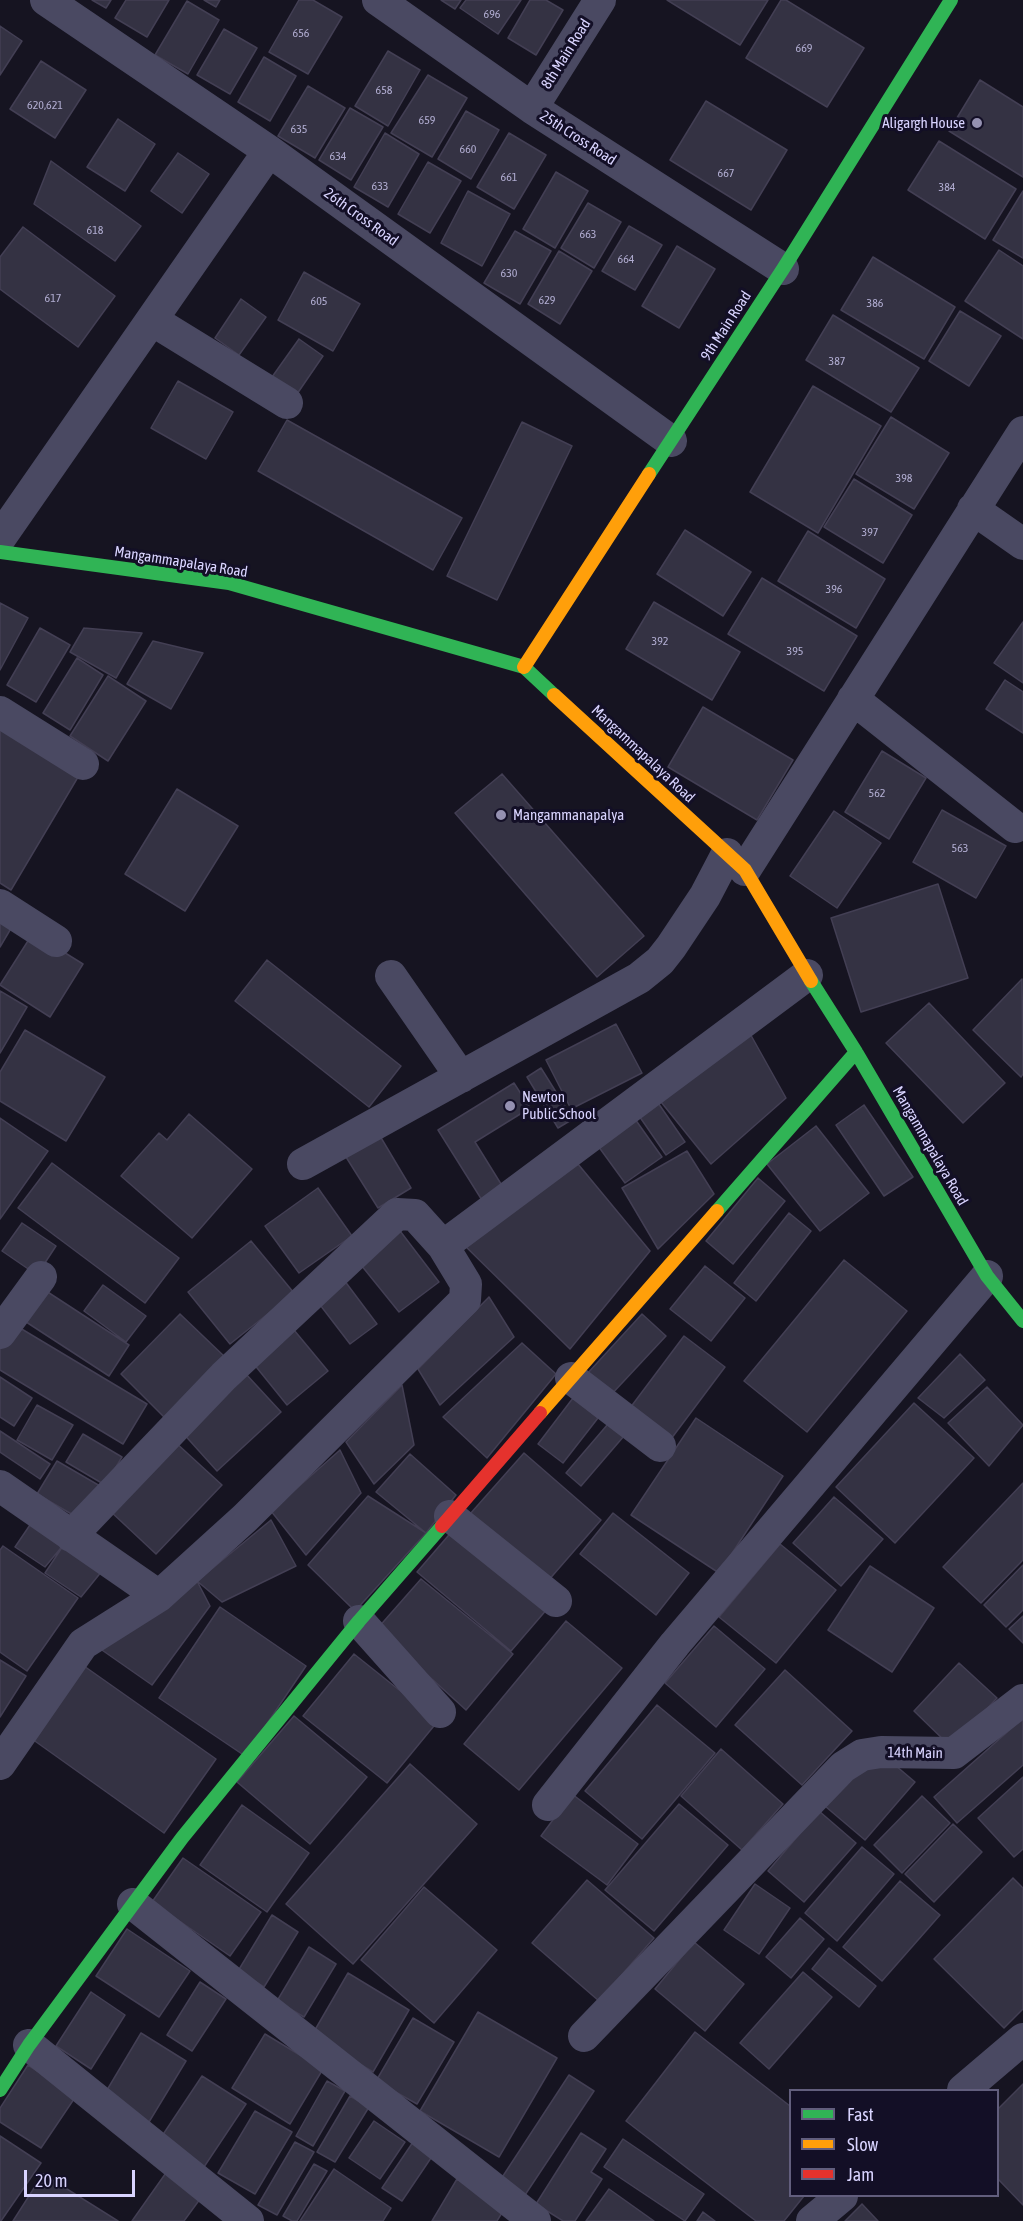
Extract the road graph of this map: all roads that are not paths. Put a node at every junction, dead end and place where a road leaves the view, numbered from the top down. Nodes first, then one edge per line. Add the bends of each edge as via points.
1 (46, 0) edge
2 (378, 0) edge
3 (600, 0) edge
4 (951, 0) edge
5 (532, 108) junction
6 (270, 151) junction
7 (783, 269) junction
8 (152, 320) junction
9 (287, 403) dead end
10 (1023, 432) edge
11 (671, 441) junction
12 (973, 509) junction
13 (0, 538) edge
14 (1023, 544) edge
15 (0, 552) edge
16 (524, 667) junction
17 (853, 699) junction
18 (0, 712) edge
19 (83, 764) dead end
20 (1015, 826) dead end
21 (736, 862) junction
22 (0, 905) edge
23 (56, 941) dead end
24 (807, 975) junction
25 (391, 976) dead end
26 (856, 1052) junction
27 (460, 1077) junction
28 (303, 1164) dead end
29 (443, 1246) junction
30 (41, 1276) dead end
31 (987, 1276) junction
32 (1023, 1321) edge
33 (0, 1333) edge
34 (571, 1378) junction
35 (660, 1446) dead end
36 (0, 1486) edge
37 (450, 1516) junction
38 (71, 1536) junction
39 (159, 1596) junction
40 (556, 1601) dead end
41 (359, 1621) junction
42 (1023, 1700) edge
43 (440, 1712) dead end
44 (0, 1764) edge
45 (548, 1805) dead end
46 (133, 1904) junction
47 (584, 2036) dead end
48 (1023, 2039) edge
49 (29, 2045) junction
50 (965, 2089) edge
51 (0, 2090) edge
52 (841, 2197) edge
53 (248, 2221) edge
54 (536, 2221) edge
55 (812, 2221) edge

1 - 6 street, 26th Cross Road
2 - 5 street, 25th Cross Road
3 - 5 street, 8th Main Road
4 - 7 street, 9th Main Road
5 - 7 street, 25th Cross Road
6 - 8 street
6 - 11 street, 26th Cross Road
7 - 11 street, 9th Main Road
8 - 9 street
8 - 13 street
10 - 12 street
11 - 16 street, 9th Main Road
12 - 14 street
12 - 17 street
15 - 16 street, Mangammapalaya Road via 229,583
16 - 21 street, Mangammapalaya Road
17 - 20 street
17 - 21 street
18 - 19 street
21 - 24 street, Mangammapalaya Road
21 - 27 street via 705,896 660,961 639,978
22 - 23 street
24 - 26 street, Mangammapalaya Road
24 - 29 street
25 - 27 street
26 - 31 street, Mangammapalaya Road
26 - 34 street
27 - 28 street
29 - 38 street via 415,1215 397,1214 224,1376
29 - 39 street via 466,1284 465,1300 245,1518
30 - 33 street
31 - 32 street, Mangammapalaya Road
31 - 45 street via 675,1644
34 - 35 street
34 - 37 street
36 - 38 street
37 - 40 street
37 - 41 street
38 - 39 street
39 - 44 street via 83,1644
41 - 43 street
41 - 46 street
42 - 47 street, 14th Main via 954,1753 881,1752 862,1755 843,1767
46 - 49 street
46 - 54 street
48 - 50 street
49 - 51 street
49 - 53 street
52 - 55 street

